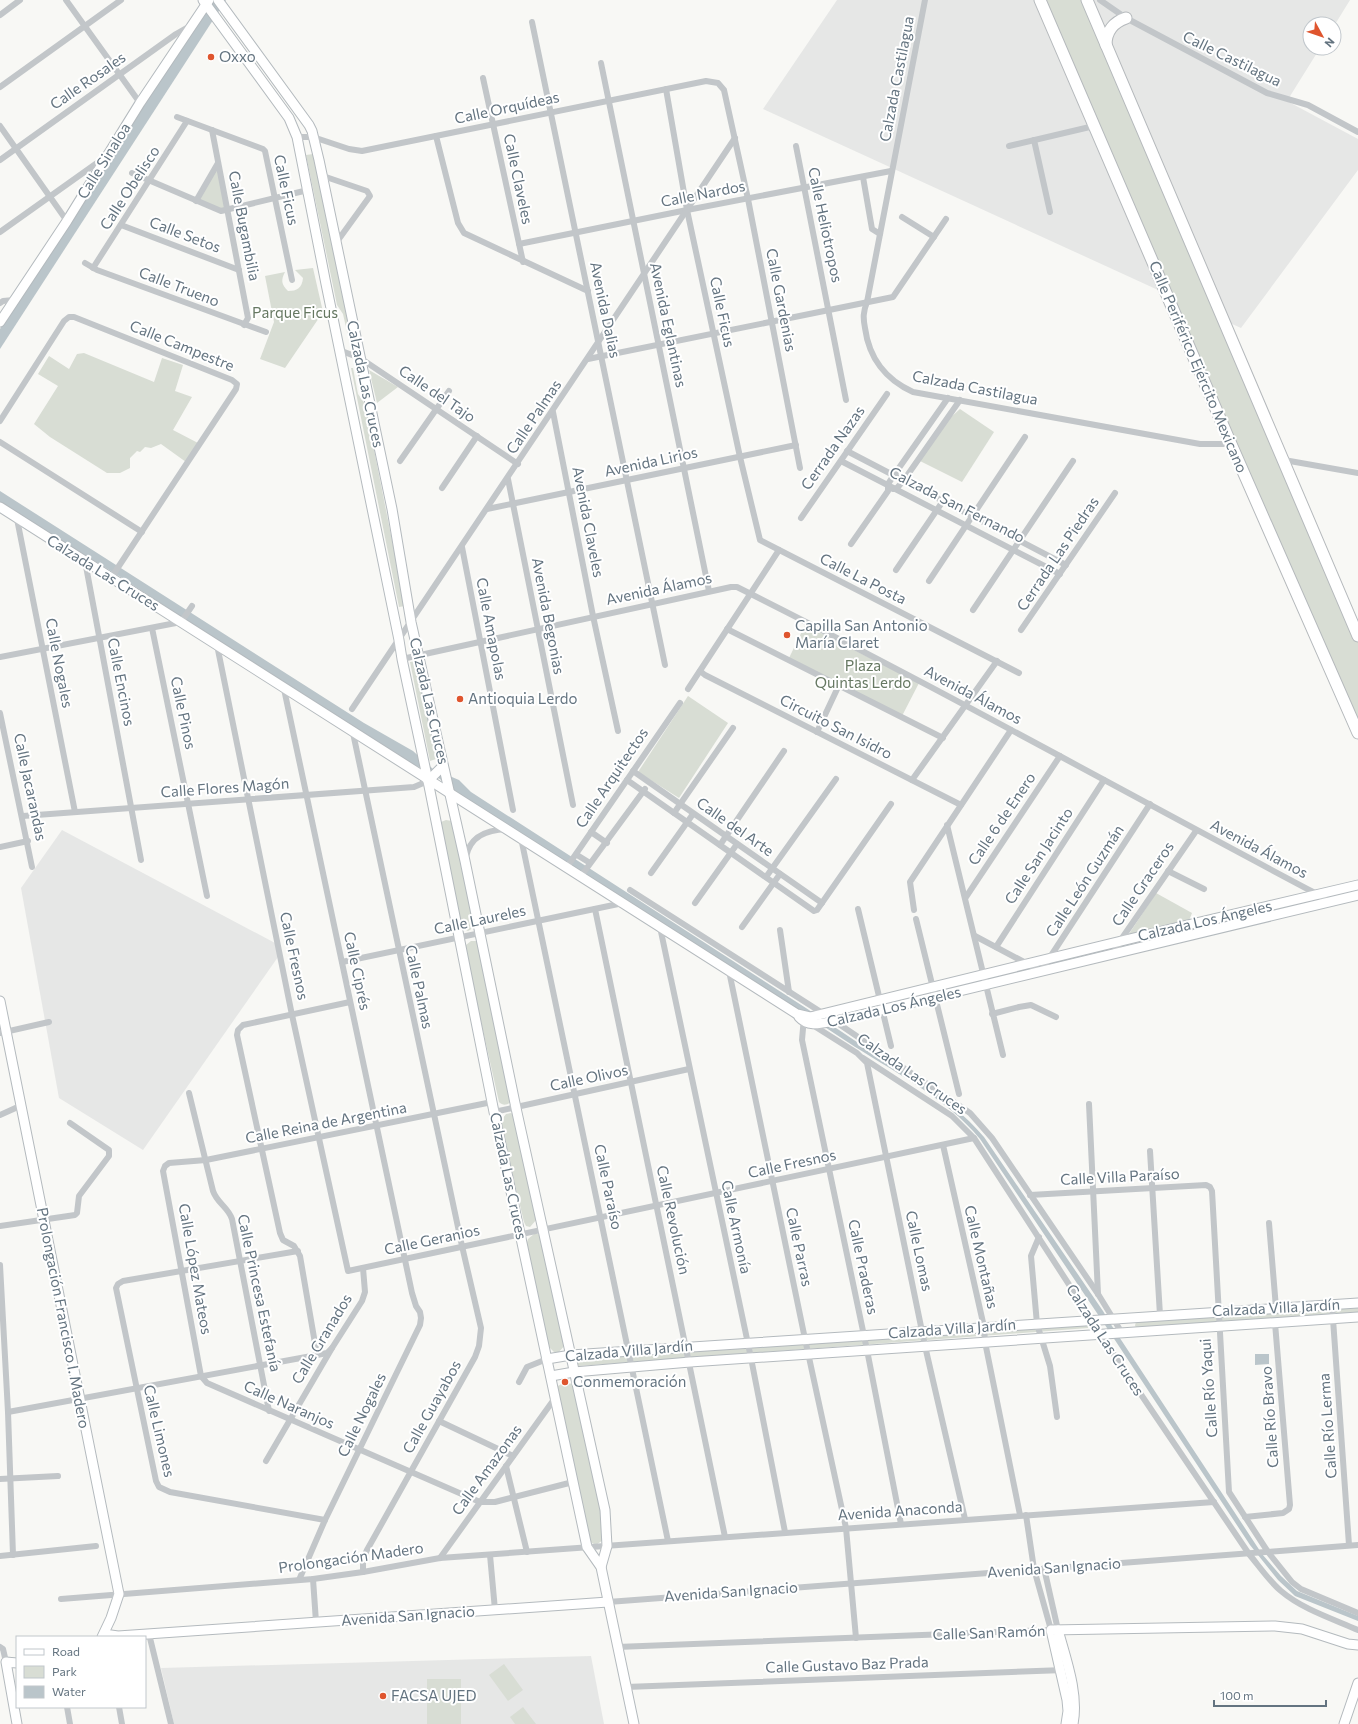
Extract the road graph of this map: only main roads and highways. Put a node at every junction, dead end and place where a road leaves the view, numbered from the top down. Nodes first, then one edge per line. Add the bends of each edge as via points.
1 (1040, 0) edge
2 (1087, 0) edge
3 (1126, 18) road end
4 (1106, 44) junction
5 (1358, 636) edge
6 (1358, 733) edge

1 - 6 highway, Calle Periférico Ejército Mexicano
2 - 4 highway
3 - 4 highway via 1110,29
4 - 5 highway

